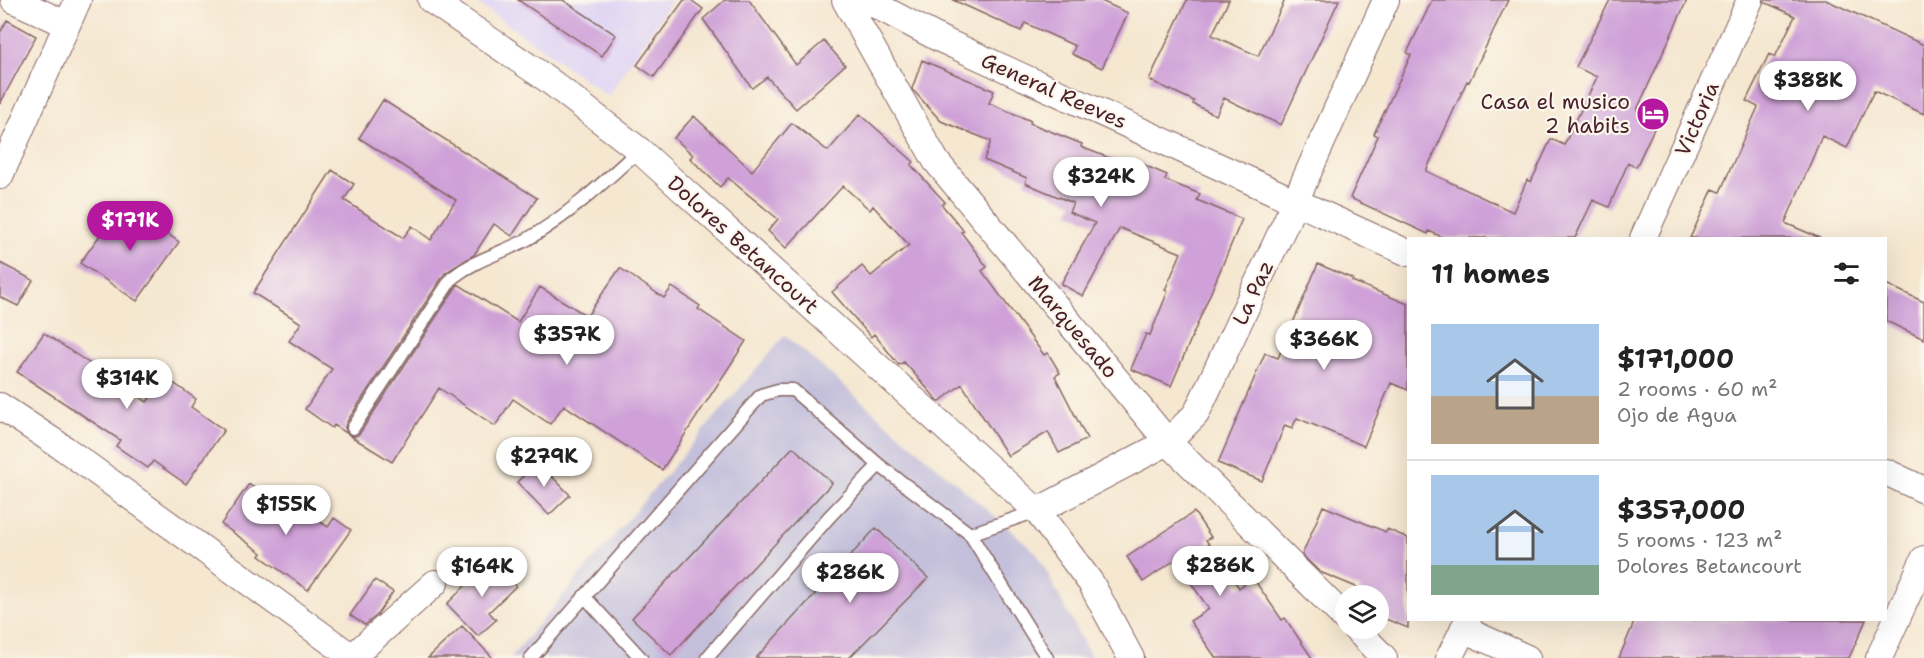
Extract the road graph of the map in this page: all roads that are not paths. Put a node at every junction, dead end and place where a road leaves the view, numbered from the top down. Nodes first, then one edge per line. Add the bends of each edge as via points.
1 (14, 0) edge
2 (78, 0) edge
3 (431, 0) edge
4 (845, 0) edge
5 (866, 0) edge
6 (1386, 0) edge
7 (1750, 0) edge
8 (66, 24) junction
9 (639, 150) junction
10 (0, 176) edge
11 (1295, 202) junction
12 (1643, 237) edge
13 (1407, 253) edge
14 (0, 406) edge
15 (353, 428) dead end
16 (1168, 441) junction
17 (879, 465) junction
18 (1887, 472) edge
19 (1924, 490) edge
20 (1037, 511) junction
21 (970, 534) junction
22 (1924, 559) edge
23 (435, 583) dead end
24 (584, 597) junction
25 (1335, 609) edge
26 (1466, 624) edge
27 (1365, 639) edge
28 (351, 658) edge
29 (531, 658) edge
30 (641, 658) edge
31 (707, 658) edge
32 (1047, 658) edge
33 (1131, 658) edge
34 (1384, 658) edge
35 (1449, 658) edge
36 (1527, 658) edge
37 (1879, 658) edge

1 - 8 street
2 - 8 street
3 - 9 street, Dolores Betancourt via 547,79
4 - 16 street, Marquesado via 936,161
5 - 11 street, General Reeves via 939,39
6 - 11 street, La Paz
7 - 12 street, Victoria
8 - 10 street
9 - 15 lane via 551,224 524,241 467,265 452,278
9 - 20 street, Dolores Betancourt
11 - 13 street, General Reeves
11 - 16 street, La Paz via 1196,414
14 - 28 street
16 - 20 street, La Paz
16 - 25 street, Marquesado
17 - 21 lane
17 - 24 lane via 793,390 761,394
17 - 31 lane via 829,516
18 - 19 street
20 - 21 lane
20 - 33 street, Dolores Betancourt via 1091,583
21 - 32 lane
22 - 37 street
23 - 28 street
24 - 29 lane
24 - 30 lane
26 - 35 street
26 - 36 street
27 - 34 street

